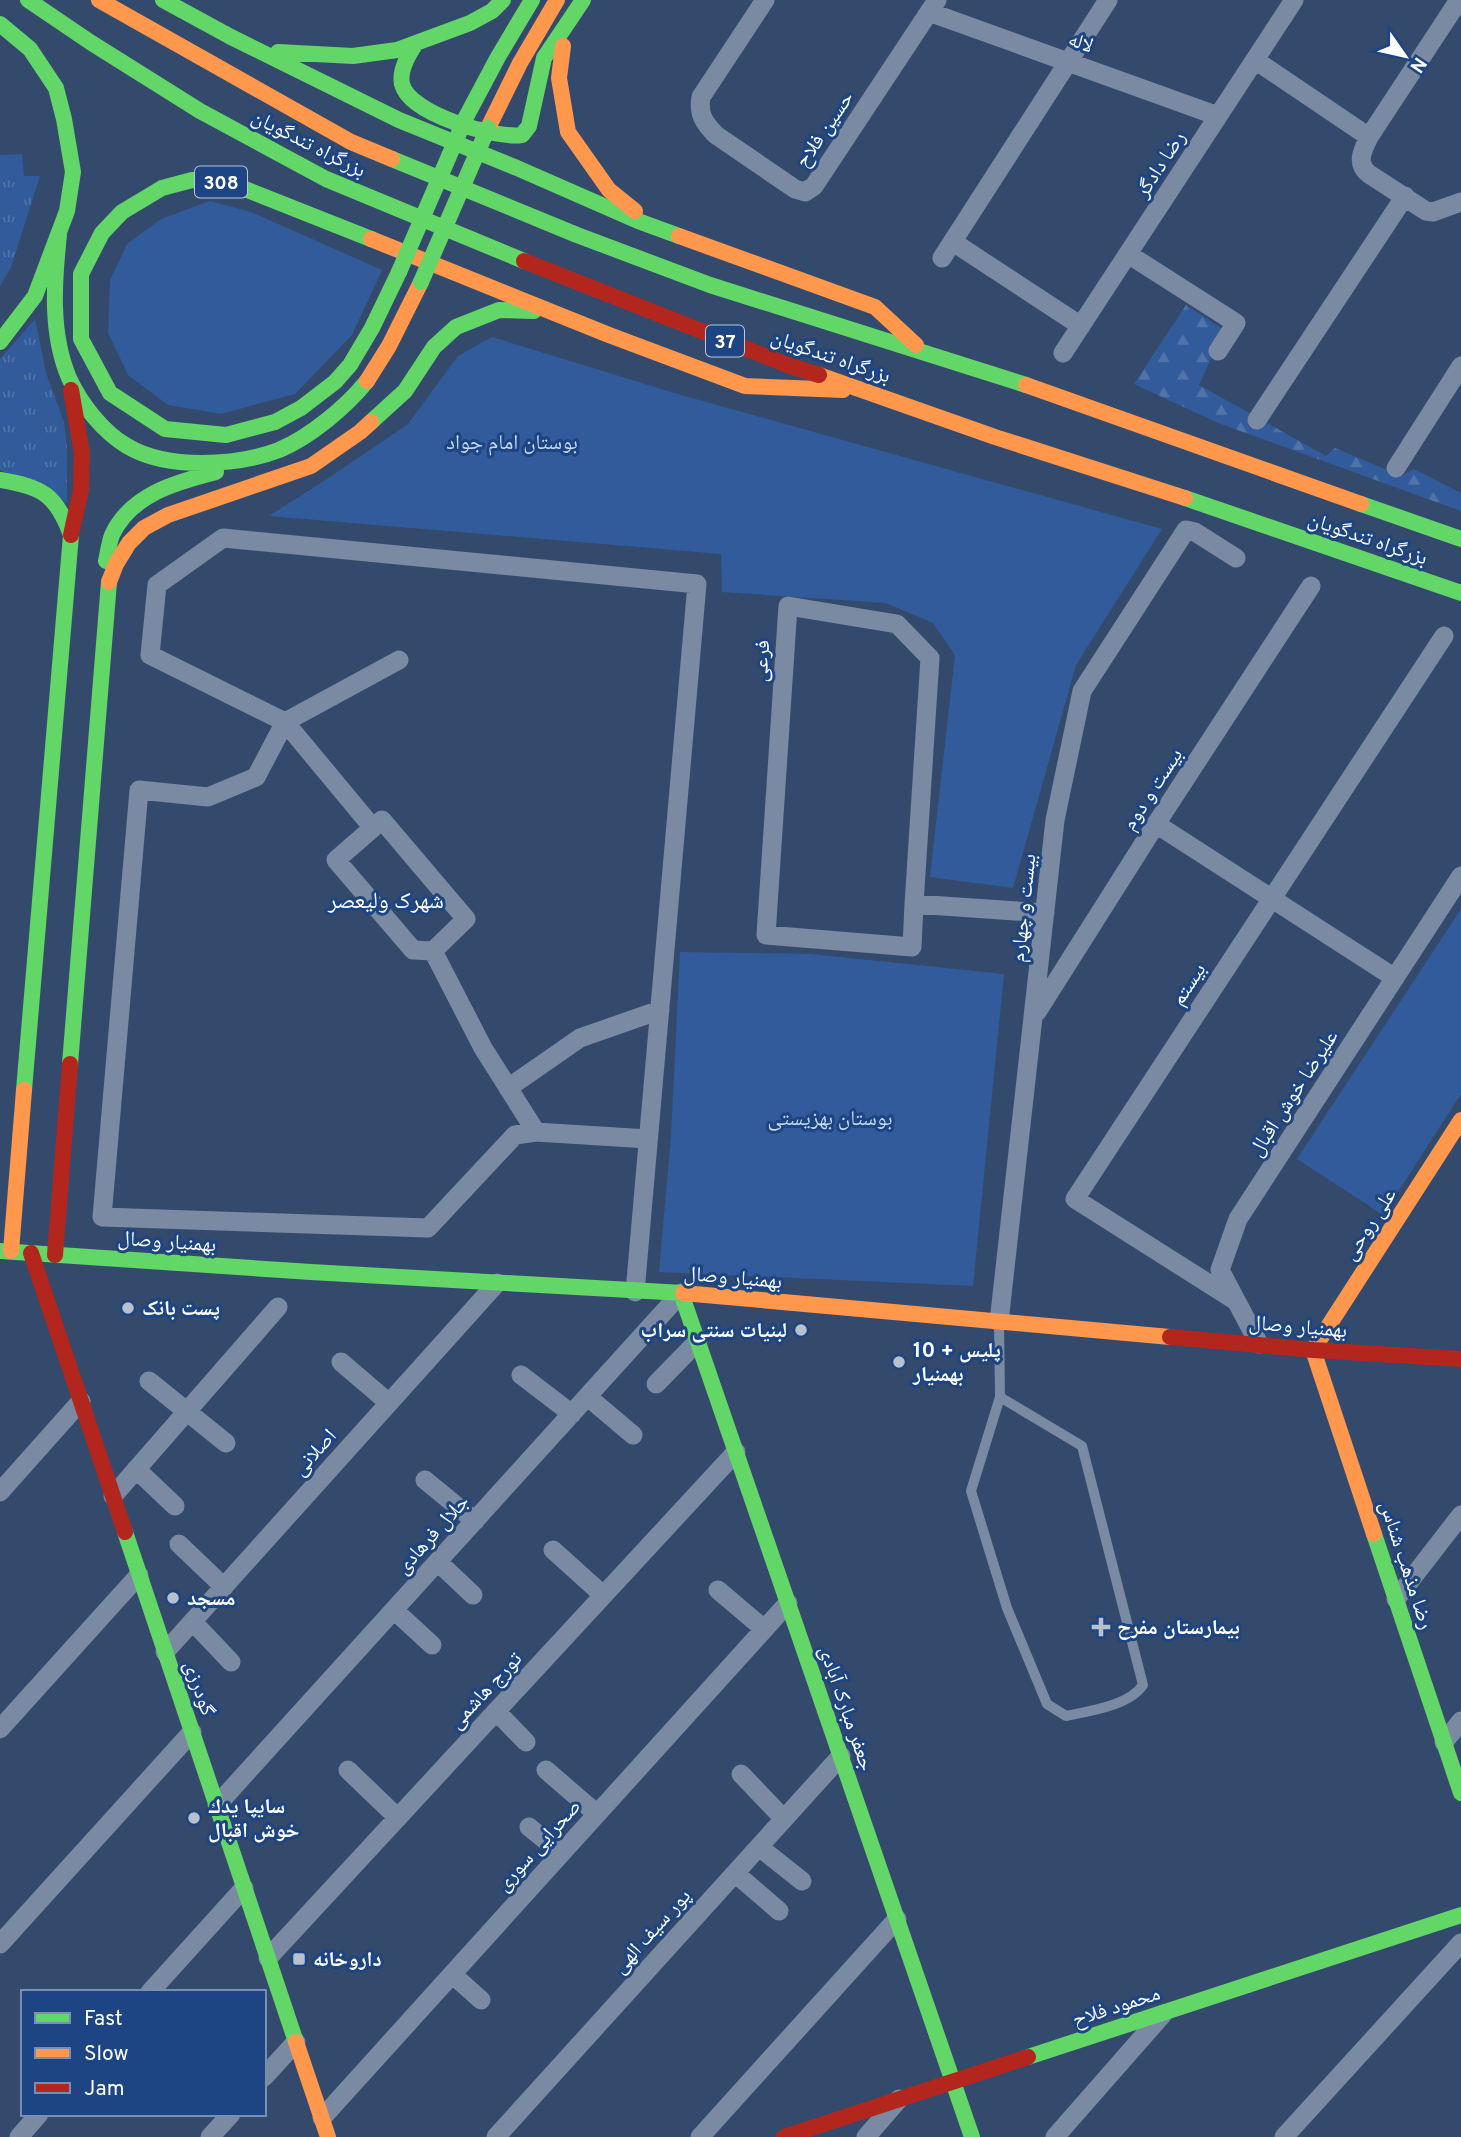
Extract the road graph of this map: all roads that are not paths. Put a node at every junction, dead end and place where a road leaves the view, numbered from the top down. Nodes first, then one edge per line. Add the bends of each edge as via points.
1 (29, 0) edge
2 (99, 0) edge
3 (163, 0) edge
4 (503, 0) edge
5 (532, 0) edge
6 (557, 0) edge
7 (585, 0) edge
8 (765, 0) edge
9 (1108, 0) edge
10 (1294, 0) edge
11 (1459, 0) edge
12 (933, 6) edge
13 (0, 24) edge
14 (232, 37) junction
15 (416, 43) junction
16 (1255, 60) junction
17 (1069, 62) junction
18 (1218, 117) junction
19 (1370, 137) junction
20 (1405, 196) junction
21 (1461, 202) edge
22 (59, 235) junction
23 (695, 241) junction
24 (1128, 254) junction
25 (552, 312) junction
26 (1081, 326) junction
27 (0, 342) edge
28 (922, 351) junction
29 (1218, 351) dead end
30 (1063, 353) dead end
31 (66, 366) junction
32 (1461, 366) edge
33 (868, 391) junction
34 (1257, 420) dead end
35 (258, 456) junction
36 (1396, 468) dead end
37 (0, 480) edge
38 (71, 535) junction
39 (1461, 539) edge
40 (1236, 558) dead end
41 (109, 582) junction
42 (1311, 586) dead end
43 (1461, 593) edge
44 (1444, 636) dead end
45 (399, 660) dead end
46 (285, 722) junction
47 (1156, 824) junction
48 (373, 828) junction
49 (1461, 876) edge
50 (1272, 898) junction
51 (914, 904) junction
52 (1045, 914) junction
53 (433, 951) junction
54 (1395, 978) junction
55 (660, 1010) junction
56 (1033, 1017) junction
57 (508, 1088) junction
58 (1461, 1120) edge
59 (536, 1132) junction
60 (648, 1139) junction
61 (6, 1251) edge
62 (31, 1253) junction
63 (55, 1255) junction
64 (497, 1283) junction
65 (635, 1292) junction
66 (681, 1293) junction
67 (1236, 1301) junction
68 (278, 1307) dead end
69 (999, 1322) junction
70 (698, 1341) junction
71 (1259, 1344) junction
72 (1313, 1350) junction
73 (1461, 1359) edge
74 (341, 1362) dead end
75 (521, 1375) dead end
76 (149, 1381) dead end
77 (656, 1384) dead end
78 (588, 1397) junction
79 (1000, 1397) junction
80 (81, 1401) junction
81 (389, 1404) junction
82 (188, 1410) junction
83 (572, 1413) junction
84 (634, 1435) dead end
85 (226, 1443) dead end
86 (736, 1452) junction
87 (136, 1469) junction
88 (425, 1480) dead end
89 (0, 1492) edge
90 (113, 1496) junction
91 (175, 1506) dead end
92 (1461, 1515) edge
93 (475, 1521) junction
94 (179, 1544) dead end
95 (553, 1550) dead end
96 (438, 1562) junction
97 (139, 1575) junction
98 (224, 1587) junction
99 (718, 1590) dead end
100 (473, 1595) dead end
101 (603, 1595) junction
102 (1396, 1599) junction
103 (788, 1603) junction
104 (394, 1611) junction
105 (192, 1622) junction
106 (764, 1629) junction
107 (432, 1645) dead end
108 (165, 1652) junction
109 (231, 1661) dead end
110 (496, 1711) junction
111 (1461, 1721) edge
112 (0, 1729) edge
113 (192, 1732) junction
114 (526, 1742) dead end
115 (1444, 1742) junction
116 (841, 1756) junction
117 (348, 1770) dead end
118 (546, 1770) dead end
119 (741, 1774) dead end
120 (1461, 1793) edge
121 (217, 1805) junction
122 (597, 1815) junction
123 (398, 1818) junction
124 (784, 1819) junction
125 (529, 1827) dead end
126 (759, 1847) junction
127 (561, 1853) junction
128 (735, 1873) junction
129 (802, 1881) dead end
130 (244, 1888) junction
131 (779, 1911) dead end
132 (1461, 1915) edge
133 (897, 1919) junction
134 (1461, 1943) edge
135 (0, 1944) edge
136 (268, 1958) junction
137 (452, 1974) junction
138 (152, 1990) edge
139 (481, 2000) dead end
140 (1163, 2013) junction
141 (296, 2042) junction
142 (266, 2075) edge
143 (953, 2081) junction
144 (899, 2099) junction
145 (37, 2116) edge
146 (229, 2116) edge
147 (322, 2118) junction
148 (23, 2135) edge
149 (210, 2137) edge
150 (328, 2137) edge
151 (496, 2137) edge
152 (700, 2137) edge
153 (784, 2137) edge
154 (866, 2137) edge
155 (972, 2137) edge
156 (1055, 2137) edge
157 (1284, 2137) edge

1 - 33 main road, بزرگراه تندگویان / 37 via 200,111 326,179 755,353
2 - 28 main road, بزرگراه تندگویان / 37 via 376,153 698,281
3 - 14 main road
4 - 15 main road via 467,24
5 - 25 main road, 308, bridge via 465,119 399,272 372,328 335,382 301,408 275,422 226,435 165,429 110,393 81,340 81,274 102,233 122,212 162,188 192,180 230,183
6 - 35 main road, bridge via 505,91 421,282 372,377 323,422 283,448
7 - 15 main road via 544,58 529,126 522,135 510,137 485,130 435,115 414,103 402,86 404,64
7 - 23 main road via 563,43 559,78 568,131 609,190 629,208
8 - 12 street, حسین فلاح via 701,97 699,108 716,135 805,192 814,186
9 - 17 street
10 - 16 street, رضا دادگر
11 - 19 street
12 - 17 street, لاله
13 - 22 main road via 30,49 56,88 73,172
14 - 15 main road via 273,52 317,56 360,55
14 - 23 main road via 399,120
16 - 18 street, رضا دادگر
16 - 19 street
17 - 18 street, لاله
17 - 26 street via 947,250
18 - 24 street, رضا دادگر
19 - 20 street via 1360,162 1363,169
20 - 21 street via 1433,212
20 - 34 street
22 - 27 main road via 35,296
22 - 31 main road via 54,279 58,338
23 - 28 main road via 875,307
24 - 26 street, رضا دادگر
24 - 29 street via 1236,323
25 - 33 main road, 308 via 745,386
25 - 41 main road via 499,310 456,327 434,346 405,391 360,432 311,466 168,515 144,528 129,543
26 - 30 street, رضا دادگر
28 - 39 main road, بزرگراه تندگویان / 37
31 - 35 main road via 84,402 110,433 134,450 178,463
31 - 38 main road via 82,453 81,489
32 - 36 street
33 - 43 main road, بزرگراه تندگویان / 37
35 - 41 main road via 152,493 127,511 111,537 105,565
37 - 38 main road via 51,499 61,509
38 - 61 main road via 43,930
40 - 52 street, بیست و چهارم via 1186,530 1082,691 1055,820
41 - 63 main road via 75,933
42 - 47 street, بیست و دوم
44 - 50 street, بیستم
45 - 46 street
46 - 48 street
46 - 55 street via 150,655 157,585 223,538 697,584
46 - 59 street via 256,777 208,797 139,790 102,1217 428,1228 516,1135
47 - 50 street
47 - 56 street, بیست و دوم
48 - 53 street via 336,860 413,950
48 - 53 street via 382,820 466,919
49 - 54 street, علیرضا خوش اقبال
50 - 54 street
50 - 67 street, بیستم via 1075,1199
51 - 51 street, فرعی via 912,947 766,935 788,606 897,624 930,658
51 - 52 street
52 - 56 street, بیست و چهارم
53 - 57 street
54 - 67 street, علیرضا خوش اقبال via 1238,1219 1220,1270
55 - 57 street via 580,1038
55 - 60 street
56 - 69 street, بیست و چهارم
57 - 59 street
58 - 72 main road, علی روحی
59 - 60 street
60 - 65 street
61 - 62 main road, بهمنیار وصال
62 - 63 main road, بهمنیار وصال
62 - 80 main road, گودرزی
63 - 64 main road, بهمنیار وصال
64 - 65 main road, بهمنیار وصال
64 - 81 street, اصلانی
65 - 66 main road, بهمنیار وصال
66 - 69 main road, بهمنیار وصال
66 - 70 main road, جعفر مبارک آبادی
66 - 78 street, جلال فرهادی
67 - 71 street, علیرضا خوش اقبال
68 - 82 street
69 - 71 main road, بهمنیار وصال
69 - 79 lane
70 - 77 street
70 - 86 main road, جعفر مبارک آبادی
71 - 72 main road, بهمنیار وصال
72 - 73 main road, بهمنیار وصال
72 - 102 main road, رضا مذهب شناس
74 - 81 street
75 - 83 street
76 - 82 street
78 - 83 street, جلال فرهادی
78 - 84 street
79 - 79 lane via 971,1491 1007,1608 1047,1704 1066,1716 1108,1706 1137,1694 1143,1685 1082,1446
80 - 89 street
80 - 90 main road, گودرزی
81 - 98 street, اصلانی
82 - 85 street
82 - 87 street
83 - 93 street, جلال فرهادی
86 - 101 street, تورج هاشمی
86 - 103 main road, جعفر مبارک آبادی
87 - 90 street
87 - 91 street
88 - 93 street
90 - 97 main road, گودرزی
92 - 102 street
93 - 96 street, جلال فرهادی
94 - 98 street
95 - 101 street
96 - 100 street
96 - 104 street, جلال فرهادی
97 - 108 main road, گودرزی
97 - 112 street
98 - 105 street, اصلانی
99 - 106 street
101 - 110 street, تورج هاشمی
102 - 115 main road, رضا مذهب شناس
103 - 106 street, صحرایی سوری
103 - 116 main road, جعفر مبارک آبادی
104 - 107 street
104 - 121 street, جلال فرهادی
105 - 108 street, اصلانی
105 - 109 street
106 - 122 street, صحرایی سوری
108 - 113 main road, گودرزی
110 - 114 street
110 - 123 street, تورج هاشمی
111 - 115 street
113 - 121 main road, گودرزی
113 - 135 street
115 - 120 main road, رضا مذهب شناس
116 - 124 street, پور سیف الهی
116 - 133 main road, جعفر مبارک آبادی
117 - 123 street
118 - 122 street
119 - 124 street
121 - 130 main road, گودرزی
122 - 127 street, صحرایی سوری
123 - 136 street, تورج هاشمی
124 - 126 street, پور سیف الهی
125 - 127 street
126 - 128 street, پور سیف الهی
126 - 129 street
127 - 137 street, صحرایی سوری
128 - 131 street
128 - 151 street, پور سیف الهی
130 - 136 main road, گودرزی
130 - 138 street
132 - 140 main road, محمود فلاح
133 - 143 main road, جعفر مبارک آبادی
133 - 152 street
134 - 157 street
136 - 141 main road, گودرزی
137 - 139 street
137 - 147 street, صحرایی سوری
140 - 143 main road, محمود فلاح
140 - 156 street
141 - 142 street
141 - 147 main road, گودرزی
143 - 144 main road, محمود فلاح
143 - 155 main road, جعفر مبارک آبادی
144 - 153 main road, محمود فلاح
144 - 154 street
145 - 148 street
146 - 149 street
147 - 150 main road, گودرزی

